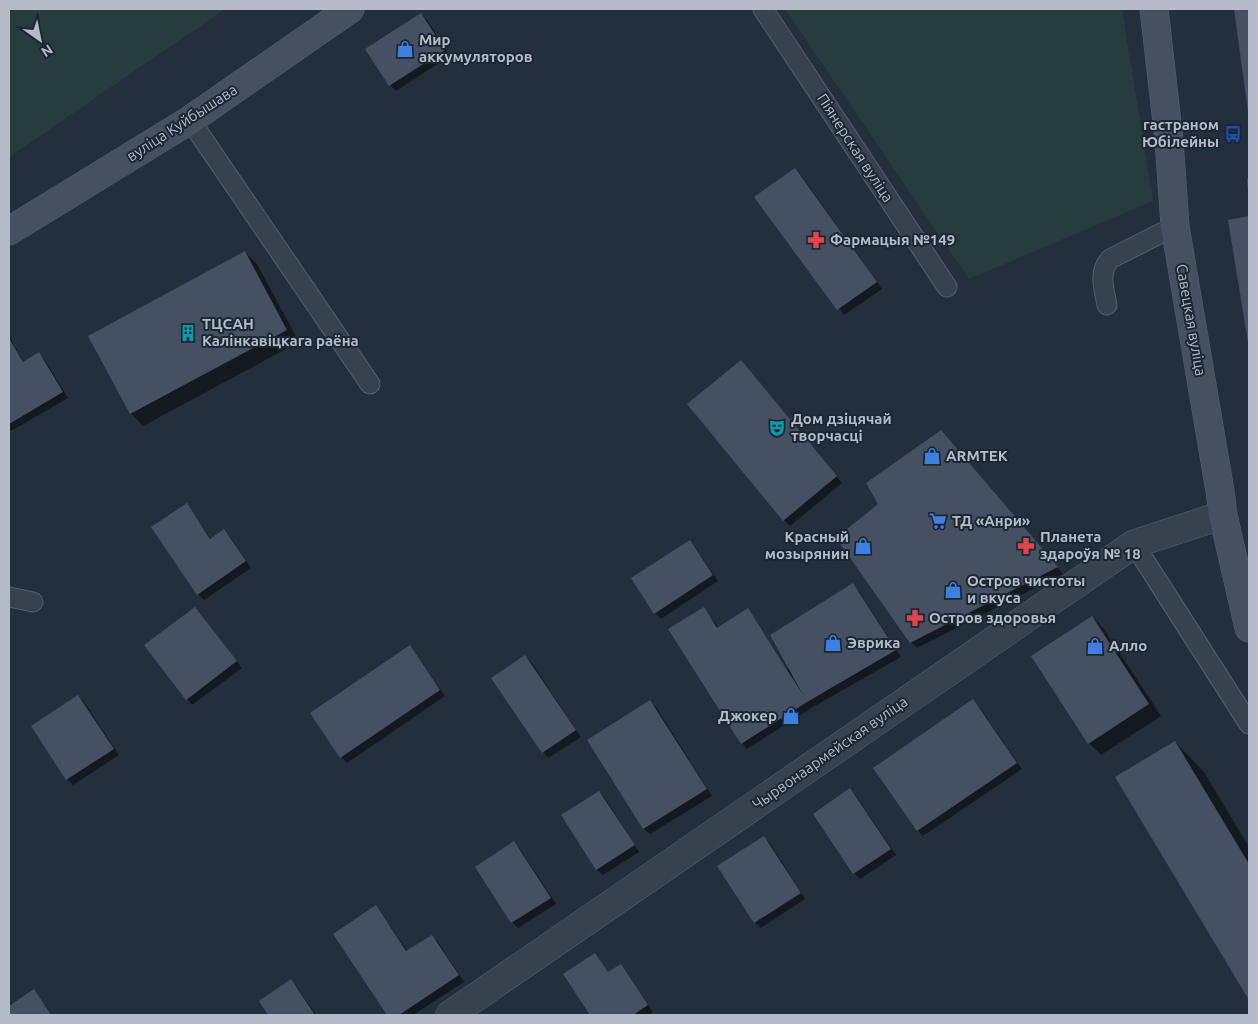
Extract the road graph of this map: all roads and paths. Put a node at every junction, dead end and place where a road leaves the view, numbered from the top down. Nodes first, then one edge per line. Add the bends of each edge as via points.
1 (350, 9) edge
2 (763, 9) edge
3 (1154, 9) edge
4 (190, 120) junction
5 (1175, 226) junction
6 (9, 231) edge
7 (947, 287) dead end
8 (1107, 305) dead end
9 (370, 384) dead end
10 (1223, 515) junction
11 (1134, 544) junction
12 (9, 597) edge
13 (33, 602) dead end
14 (1249, 628) edge
15 (1249, 724) edge
16 (465, 1011) edge

1 - 4 main road, вуліца Куйбышава
2 - 7 lane, Піянерская вуліца
3 - 5 main road, Савецкая вуліца via 1170,140
4 - 6 main road, вуліца Куйбышава
4 - 9 lane
5 - 8 lane via 1110,259 1102,273
5 - 10 main road, Савецкая вуліца
10 - 11 street, Чырвонаармейская вуліца
10 - 14 main road, Савецкая вуліца
11 - 15 lane
11 - 16 street, Чырвонаармейская вуліца
12 - 13 lane

